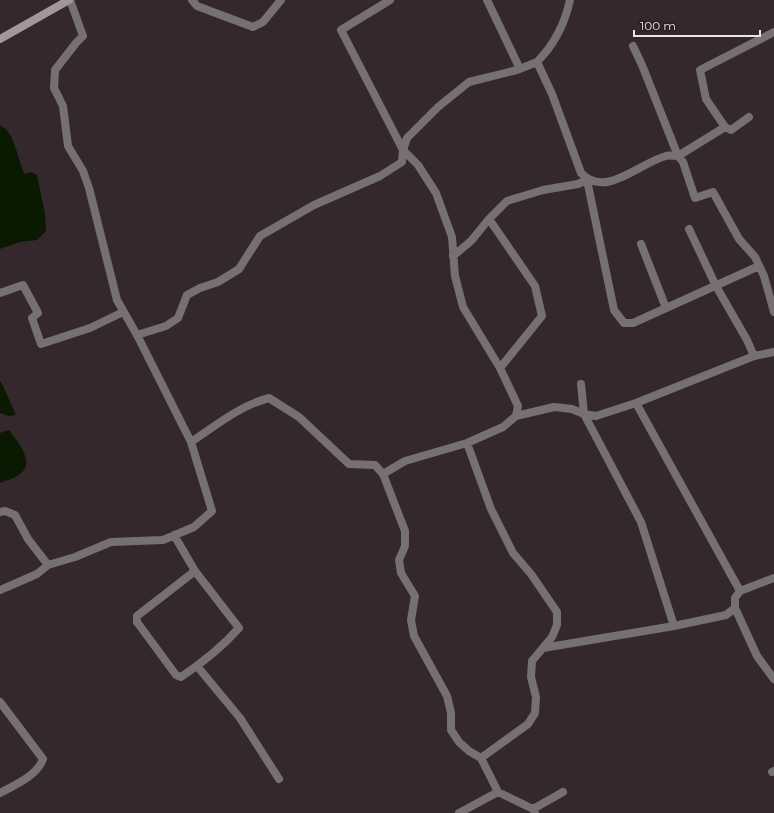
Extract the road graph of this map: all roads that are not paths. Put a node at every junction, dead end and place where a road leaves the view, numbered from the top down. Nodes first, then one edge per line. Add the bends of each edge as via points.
1 (69, 0) edge
2 (192, 0) edge
3 (280, 0) edge
4 (390, 0) edge
5 (487, 0) edge
6 (570, 0) edge
7 (774, 32) edge
8 (0, 39) edge
9 (632, 46) dead end
10 (537, 62) junction
11 (520, 69) junction
12 (749, 117) dead end
13 (726, 127) junction
14 (403, 150) junction
15 (678, 156) junction
16 (587, 180) junction
17 (489, 219) junction
18 (689, 229) dead end
19 (641, 244) dead end
20 (454, 256) junction
21 (759, 266) junction
22 (716, 286) junction
23 (0, 294) edge
24 (666, 308) junction
25 (123, 312) junction
26 (774, 312) edge
27 (137, 335) junction
28 (774, 352) edge
29 (754, 356) junction
30 (500, 368) junction
31 (581, 384) dead end
32 (636, 403) junction
33 (584, 414) junction
34 (516, 416) junction
35 (191, 442) junction
36 (467, 443) junction
37 (383, 474) junction
38 (0, 512) edge
39 (174, 535) junction
40 (48, 565) junction
41 (195, 571) junction
42 (774, 578) edge
43 (0, 590) edge
44 (740, 591) junction
45 (735, 608) junction
46 (674, 626) junction
47 (543, 648) junction
48 (197, 666) junction
49 (774, 679) edge
50 (0, 702) edge
51 (481, 758) junction
52 (279, 779) dead end
53 (498, 792) junction
54 (563, 792) dead end
55 (0, 793) edge
56 (534, 811) edge
57 (459, 813) edge

1 - 8 street
1 - 25 street via 83,36 55,70 54,88 63,106 68,146 83,170 89,188 117,300
2 - 3 street via 197,6 253,27 263,22
4 - 14 street via 341,30
5 - 11 street
6 - 10 street via 566,18 547,52
7 - 13 street via 700,70 706,99
9 - 15 street
10 - 11 street
10 - 16 street via 552,94 581,173
11 - 14 street via 469,82 438,107 407,138
12 - 13 street via 731,130
13 - 15 street
14 - 20 street via 418,165 436,193 452,238
14 - 27 street via 402,162 380,176 314,206 260,236 239,269 218,282 187,295 178,318 166,326
15 - 16 street via 666,156 604,184
15 - 21 street via 683,162 695,198 713,192 739,239 755,257
16 - 17 street via 543,190 507,202
16 - 24 street via 614,310 624,323 633,323
17 - 20 street via 471,241
17 - 30 street via 535,286 542,316
18 - 22 street
19 - 24 street
20 - 30 street via 455,276 463,307
21 - 22 street
21 - 26 street
22 - 24 street
22 - 29 street
23 - 25 street via 23,285 38,313 32,318 41,344 90,328
25 - 27 street
27 - 35 street
28 - 29 street
29 - 32 street
30 - 34 street via 518,406
31 - 33 street
32 - 33 street via 596,416
32 - 44 street
33 - 34 street via 572,408 554,407
33 - 46 street via 641,522
34 - 36 street via 503,427
35 - 37 street via 227,418 258,401 269,398 299,418 349,464 375,465
35 - 39 street via 212,511 194,527
36 - 37 street via 405,460
36 - 47 street via 491,509 512,553 536,580 557,612 557,625
37 - 51 street via 405,531 404,546 399,560 402,573 415,596 411,620 414,636 447,696 451,730 459,742
38 - 40 street via 15,515 28,539
39 - 40 street via 163,540 111,542
39 - 41 street
40 - 43 street via 37,574
41 - 48 street via 239,628 228,641
41 - 48 street via 137,616 137,622 176,675 181,677
42 - 44 street
44 - 45 street via 735,598
45 - 46 street via 726,615
45 - 49 street via 758,656
46 - 47 street
47 - 51 street via 532,661 535,713 528,724
48 - 52 street via 240,718
50 - 55 street via 44,758 24,780
51 - 53 street
53 - 56 street
53 - 57 street
54 - 56 street

